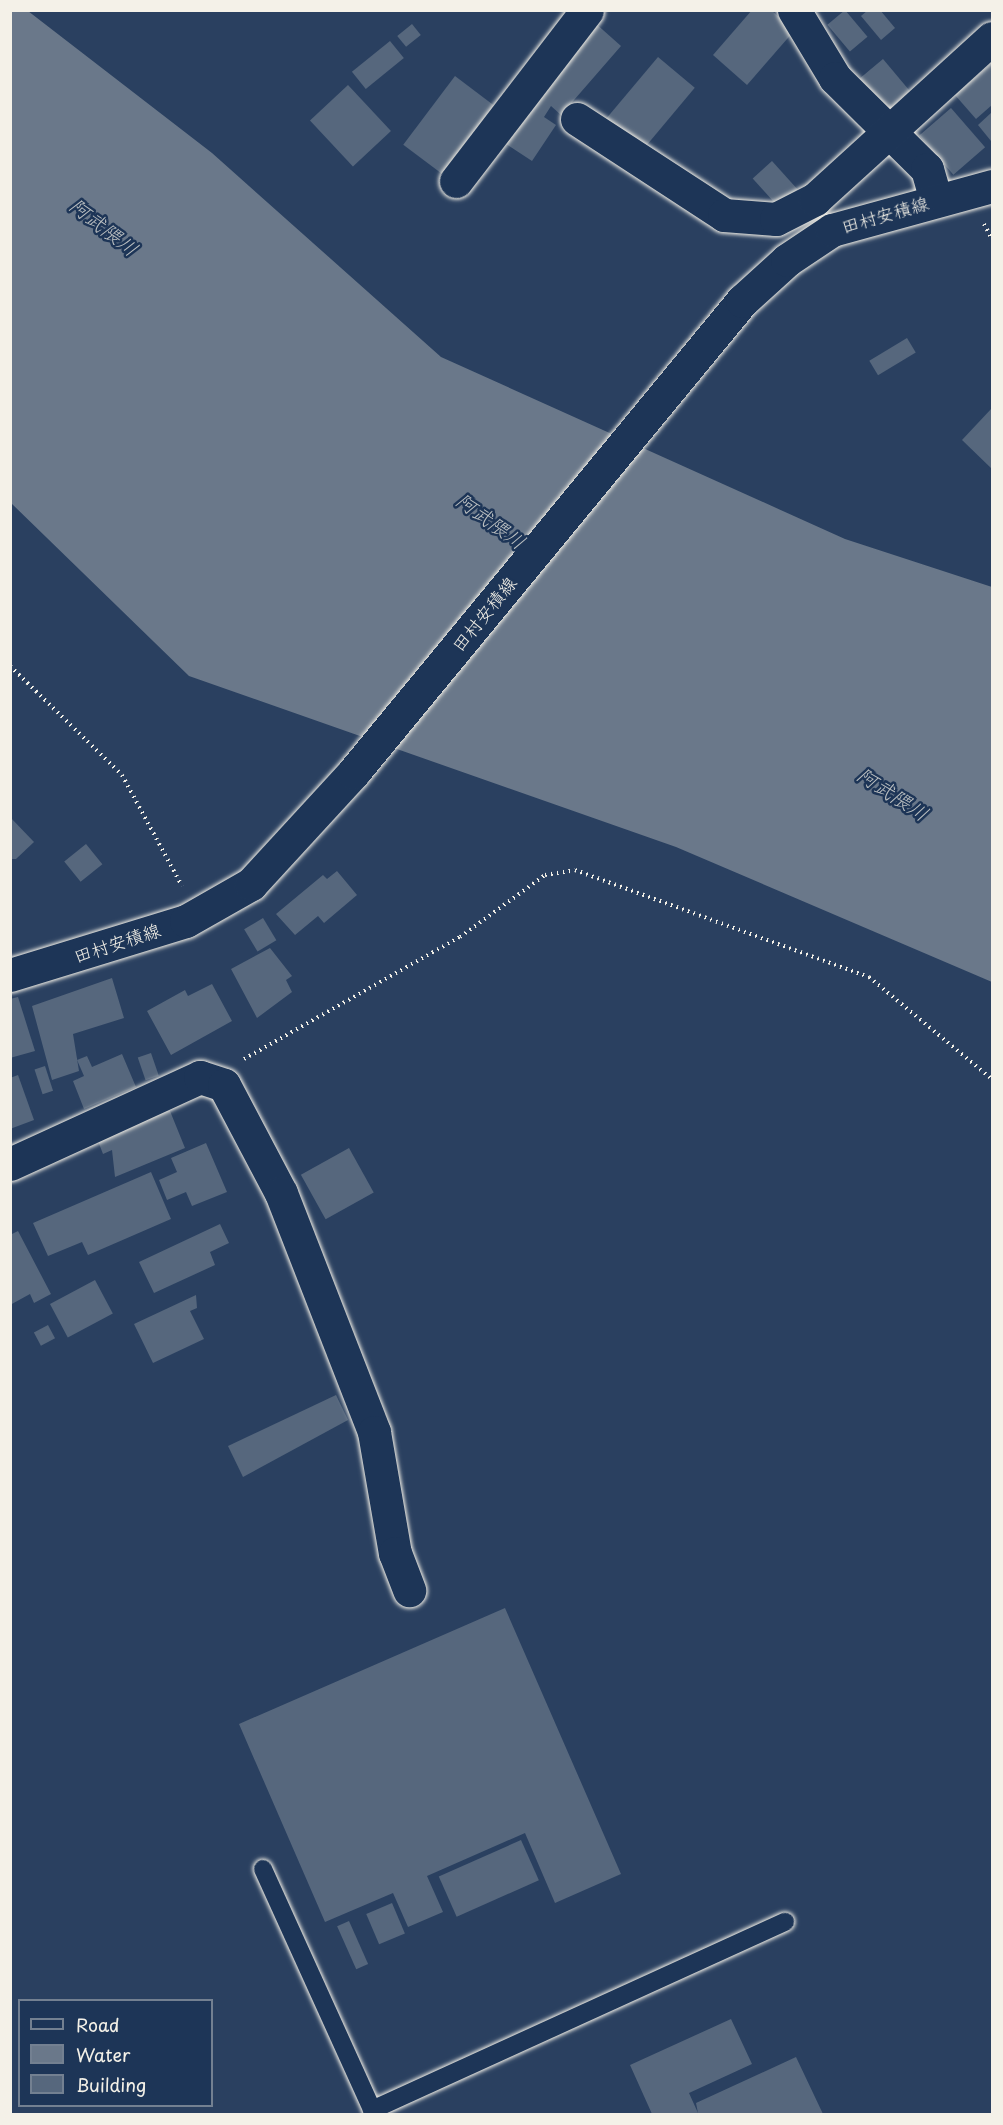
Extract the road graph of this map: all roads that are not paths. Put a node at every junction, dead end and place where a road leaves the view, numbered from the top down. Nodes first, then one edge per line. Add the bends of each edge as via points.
1 (587, 10) edge
2 (794, 10) edge
3 (993, 38) edge
4 (577, 119) dead end
5 (890, 132) junction
6 (456, 181) dead end
7 (993, 186) edge
8 (936, 200) junction
9 (10, 975) edge
10 (10, 1164) edge
11 (409, 1590) dead end
12 (262, 1869) dead end
13 (785, 1922) dead end
14 (373, 2112) edge

1 - 6 street
2 - 5 street via 835,78
3 - 5 street
4 - 5 street via 724,215 748,221 795,213
5 - 8 street via 927,169
7 - 8 street, 田村安積線
8 - 9 street, 田村安積線 via 849,223 808,244 742,302 670,384 353,773 252,884 200,914
10 - 11 street via 186,1083 212,1077 224,1085 281,1193 368,1416 395,1553
12 - 14 lane
13 - 14 lane

